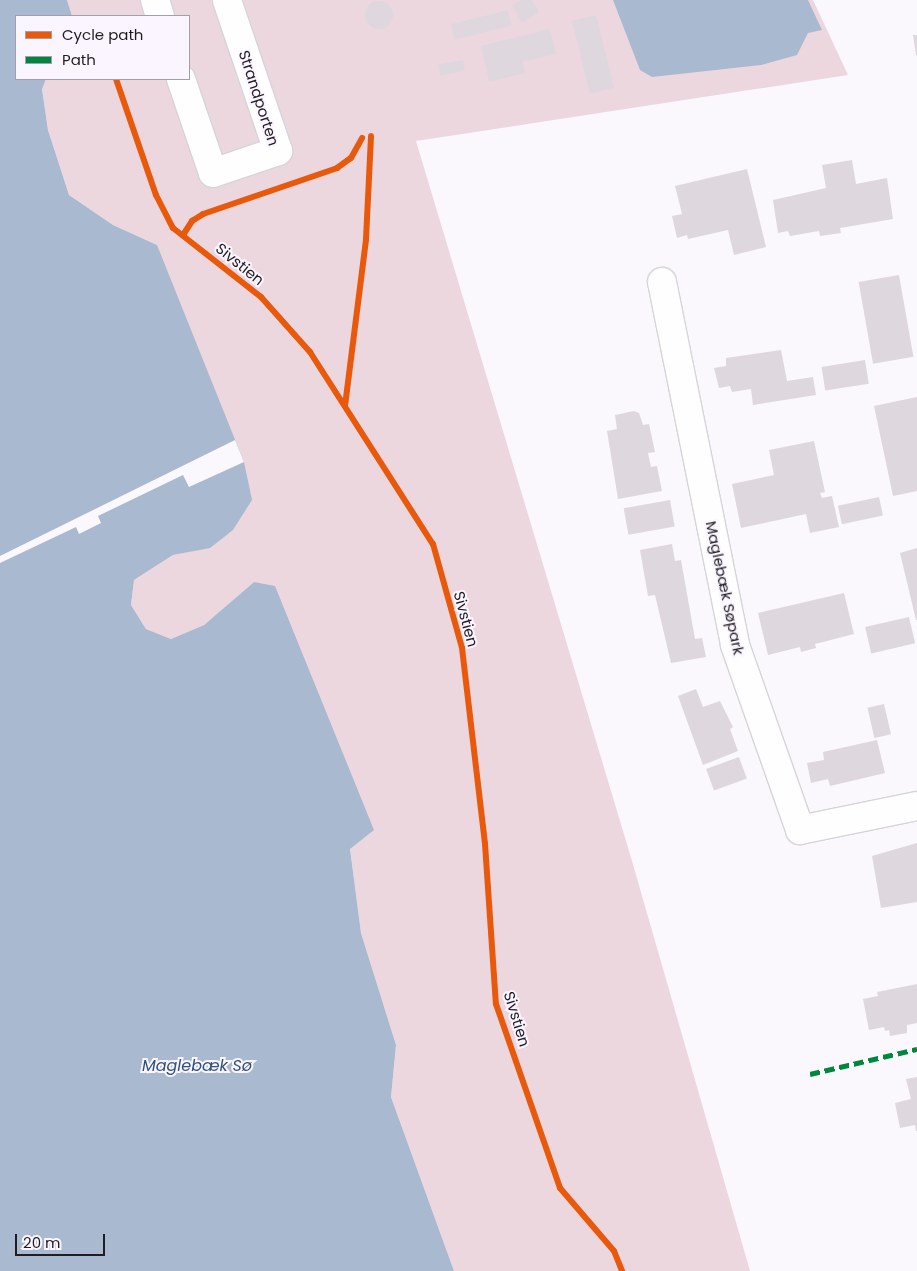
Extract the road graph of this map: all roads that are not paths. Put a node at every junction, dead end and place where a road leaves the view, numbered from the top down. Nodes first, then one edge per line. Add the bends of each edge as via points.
1 (155, 0) edge
2 (227, 0) edge
3 (160, 15) edge
4 (181, 80) edge
5 (662, 282) dead end
6 (917, 806) edge

1 - 3 street
2 - 4 street, Strandporten via 278,151 213,173
5 - 6 street, Maglebæk Søpark via 735,645 800,830

